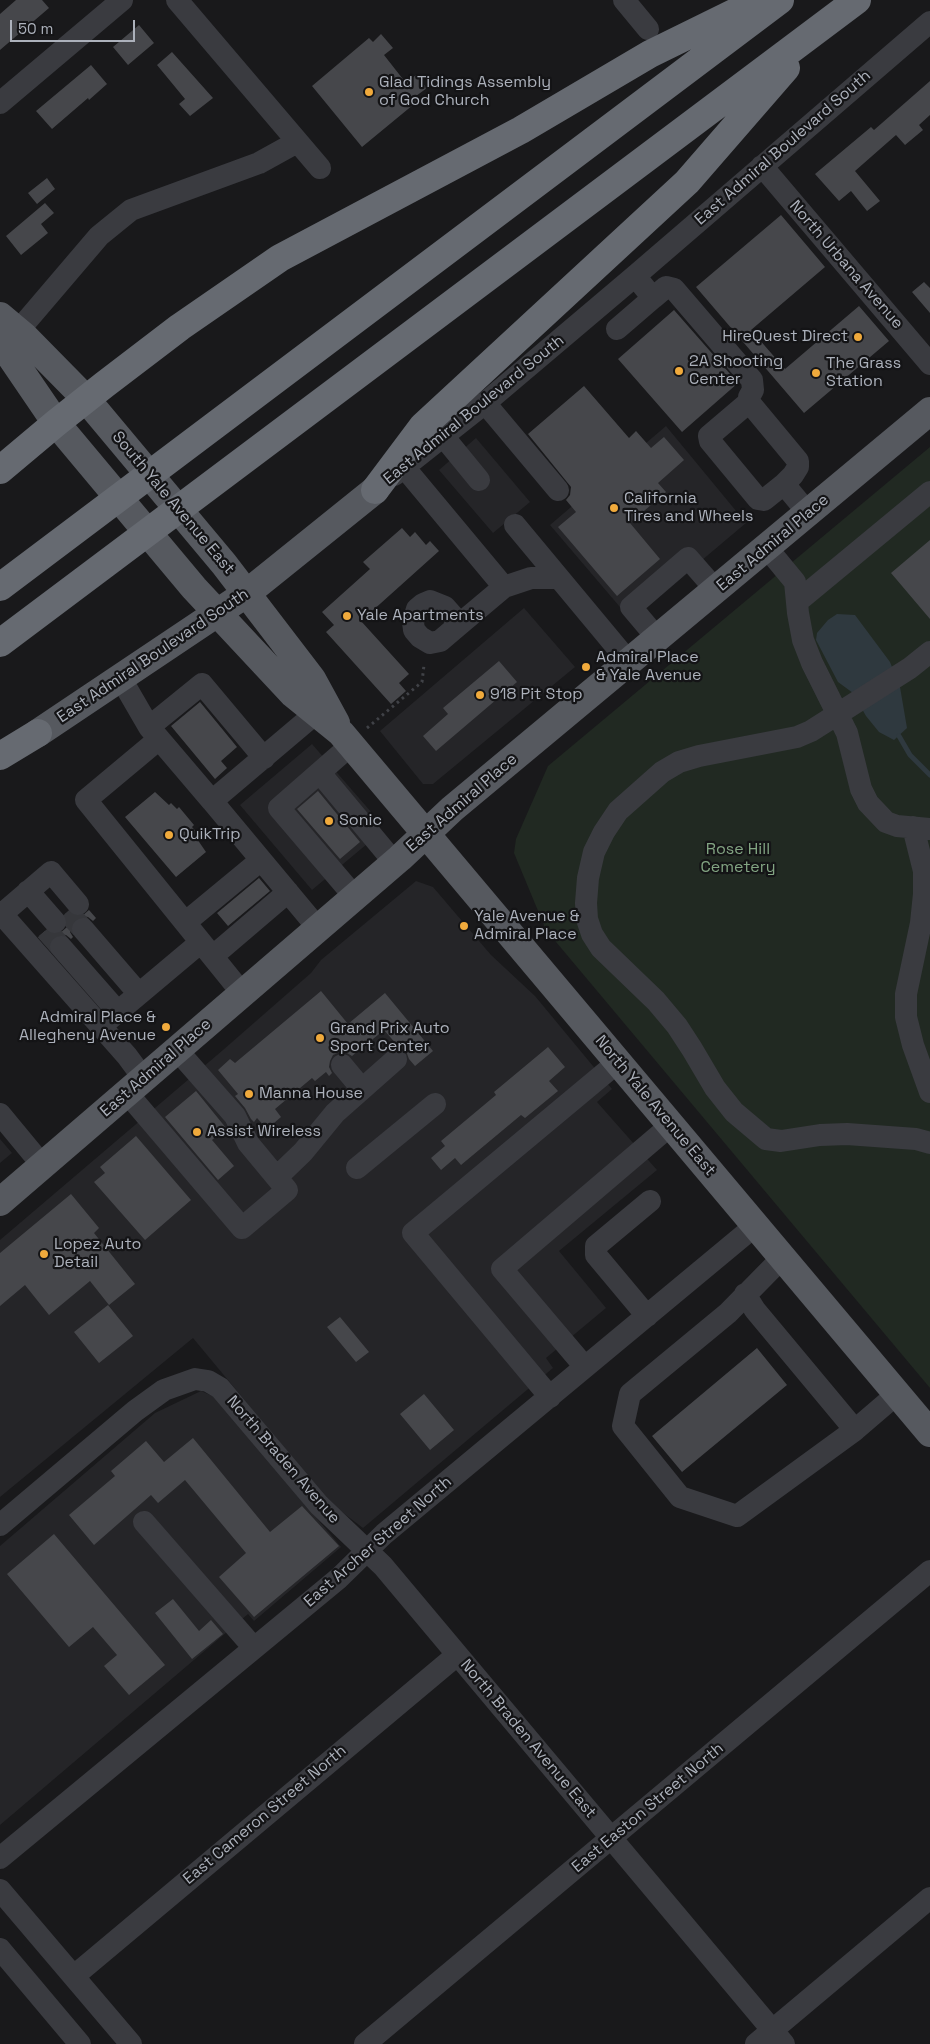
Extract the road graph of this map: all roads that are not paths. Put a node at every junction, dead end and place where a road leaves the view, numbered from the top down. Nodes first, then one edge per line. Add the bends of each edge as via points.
1 (122, 0) edge
2 (177, 0) edge
3 (624, 0) edge
4 (760, 0) edge
5 (780, 0) edge
6 (857, 0) edge
7 (930, 22) edge
8 (822, 26) junction
9 (648, 29) dead end
10 (0, 103) edge
11 (297, 142) junction
12 (762, 166) junction
13 (320, 168) dead end
14 (635, 276) junction
15 (653, 298) junction
16 (6, 329) edge
17 (617, 329) dead end
18 (930, 364) edge
19 (86, 399) junction
20 (749, 402) junction
21 (485, 403) junction
22 (930, 411) edge
23 (56, 422) junction
24 (443, 436) junction
25 (404, 467) junction
26 (0, 470) edge
27 (479, 480) dead end
28 (784, 484) junction
29 (376, 490) junction
30 (558, 490) dead end
31 (930, 492) edge
32 (808, 513) junction
33 (515, 525) dead end
34 (767, 548) junction
35 (559, 578) junction
36 (0, 587) edge
37 (504, 587) junction
38 (716, 590) junction
39 (247, 593) junction
40 (797, 602) junction
41 (217, 613) junction
42 (460, 624) dead end
43 (658, 638) junction
44 (0, 643) edge
45 (930, 652) edge
46 (629, 662) junction
47 (120, 677) junction
48 (848, 708) junction
49 (316, 713) junction
50 (38, 733) junction
51 (154, 733) junction
52 (353, 736) junction
53 (0, 756) edge
54 (264, 758) junction
55 (0, 772) edge
56 (320, 773) junction
57 (381, 780) joint
58 (212, 801) junction
59 (922, 828) edge
60 (426, 833) junction
61 (261, 860) junction
62 (394, 862) junction
63 (29, 890) junction
64 (288, 892) junction
65 (354, 896) junction
66 (1, 913) edge
67 (186, 922) junction
68 (317, 927) junction
69 (207, 949) junction
70 (242, 993) junction
71 (133, 999) junction
72 (101, 1026) junction
73 (177, 1050) junction
74 (396, 1059) dead end
75 (618, 1062) junction
76 (342, 1065) dead end
77 (135, 1086) junction
78 (362, 1089) junction
79 (930, 1092) edge
80 (434, 1104) dead end
81 (0, 1114) edge
82 (671, 1125) junction
83 (930, 1143) edge
84 (43, 1166) junction
85 (357, 1168) dead end
86 (276, 1177) junction
87 (650, 1201) dead end
88 (0, 1202) edge
89 (756, 1225) junction
90 (782, 1258) junction
91 (745, 1294) junction
92 (647, 1316) junction
93 (586, 1367) junction
94 (897, 1394) junction
95 (550, 1397) junction
96 (855, 1430) junction
97 (930, 1433) edge
98 (144, 1522) dead end
99 (0, 1525) edge
100 (366, 1551) junction
101 (930, 1571) edge
102 (254, 1648) junction
103 (457, 1655) junction
104 (612, 1838) junction
105 (0, 1858) edge
106 (930, 1898) edge
107 (4, 1902) edge
108 (0, 1949) edge
109 (74, 1976) junction
110 (771, 2039) edge
111 (80, 2044) edge
112 (130, 2044) edge
113 (364, 2044) edge

1 - 10 street
2 - 11 street
3 - 9 street
4 - 19 highway via 650,54 521,130 280,258
5 - 36 highway
6 - 8 highway
7 - 12 street, East Admiral Boulevard South
8 - 29 highway via 687,182 423,426
8 - 44 highway
11 - 13 street
11 - 16 street via 259,163 131,210 100,236
12 - 14 street, East Admiral Boulevard South
12 - 18 street, North Urbana Avenue
14 - 15 street
14 - 21 street, East Admiral Boulevard South
15 - 17 street
15 - 20 street via 666,287 674,289 752,380
16 - 19 main road, South Yale Avenue East
16 - 23 main road, South Yale Avenue East
19 - 23 highway
19 - 39 main road, South Yale Avenue East
20 - 28 street via 798,461 798,467
20 - 28 street via 709,436 710,441 758,499 764,500
21 - 24 street, East Admiral Boulevard South
21 - 30 street
22 - 32 main road, East Admiral Place
23 - 26 highway
23 - 41 main road, South Yale Avenue East
24 - 25 street, East Admiral Boulevard South
24 - 27 street
25 - 29 street, East Admiral Boulevard South
25 - 37 street
28 - 32 street
29 - 39 main road, East Admiral Boulevard South
31 - 40 street
32 - 34 main road, East Admiral Place
33 - 35 street
34 - 38 main road, East Admiral Place
34 - 40 street via 795,582
35 - 37 street via 531,578
35 - 46 street
37 - 42 street
38 - 43 main road, East Admiral Place
38 - 43 street via 688,558 631,607
39 - 41 main road, East Admiral Boulevard South
39 - 52 main road, South Yale Avenue East
40 - 48 street via 803,640 812,663
41 - 47 main road, East Admiral Boulevard South
41 - 49 main road, South Yale Avenue East via 292,694
43 - 46 main road, East Admiral Place
45 - 48 street
46 - 60 main road, East Admiral Place
47 - 50 main road, East Admiral Boulevard South
47 - 51 street
48 - 59 street via 847,733 861,790 868,803 886,822
48 - 83 street via 797,737 699,756 662,772 618,811 604,832 594,852 588,878 587,919 601,948 677,1026 715,1088 734,1112 766,1139 781,1141 847,1134
49 - 52 main road, South Yale Avenue East
49 - 54 street
50 - 53 highway
50 - 55 street, East Admiral Boulevard South
51 - 54 street via 202,684
51 - 58 street
51 - 67 street via 86,800
52 - 56 street
52 - 57 main road, South Yale Avenue East
54 - 58 street
56 - 62 street
56 - 65 street via 278,808
57 - 60 main road, North Yale Avenue East
58 - 61 street
59 - 79 street via 924,894 906,994 906,1017
60 - 62 main road, East Admiral Place
60 - 75 main road, North Yale Avenue East
61 - 64 street
61 - 67 street
62 - 65 main road, East Admiral Place
63 - 63 street via 62,917 51,872
63 - 66 street
64 - 68 street
64 - 69 street
65 - 68 main road, East Admiral Place
66 - 72 street
67 - 69 street
68 - 70 main road, East Admiral Place
69 - 70 street
69 - 71 street
70 - 73 main road, East Admiral Place
71 - 71 street via 77,934
71 - 72 street
72 - 77 street
73 - 77 main road, East Admiral Place
73 - 86 street via 235,1116 248,1143
74 - 78 street
75 - 82 main road, North Yale Avenue East
75 - 95 street via 413,1233
76 - 78 street
77 - 84 main road, East Admiral Place
77 - 86 street via 242,1228 287,1190
78 - 86 street via 335,1113 303,1152
80 - 85 street
81 - 84 street
82 - 89 main road, North Yale Avenue East
82 - 93 street via 502,1269
84 - 88 main road, East Admiral Place
87 - 92 street via 596,1246 596,1255
89 - 90 main road, North Yale Avenue East
89 - 92 street, East Archer Street North
90 - 91 street
90 - 94 main road, North Yale Avenue East
91 - 96 street via 754,1310
91 - 96 street via 728,1313 630,1394 623,1426 680,1497 737,1516
92 - 93 street, East Archer Street North
93 - 95 street, East Archer Street North
94 - 96 street
94 - 97 main road, North Yale Avenue East
95 - 100 street, East Archer Street North
98 - 102 street
99 - 100 street, North Braden Avenue via 146,1402 164,1390 195,1379 208,1381 220,1388 319,1505
100 - 102 street, East Archer Street North via 339,1578
100 - 103 street, North Braden Avenue East via 383,1566
101 - 104 street, East Easton Street North
102 - 105 street, East Archer Street North
103 - 104 street, North Braden Avenue East
103 - 109 street, East Cameron Street North
104 - 110 street, North Braden Avenue East
104 - 113 street, East Easton Street North
106 - 110 street
107 - 109 street
108 - 111 street
109 - 112 street

